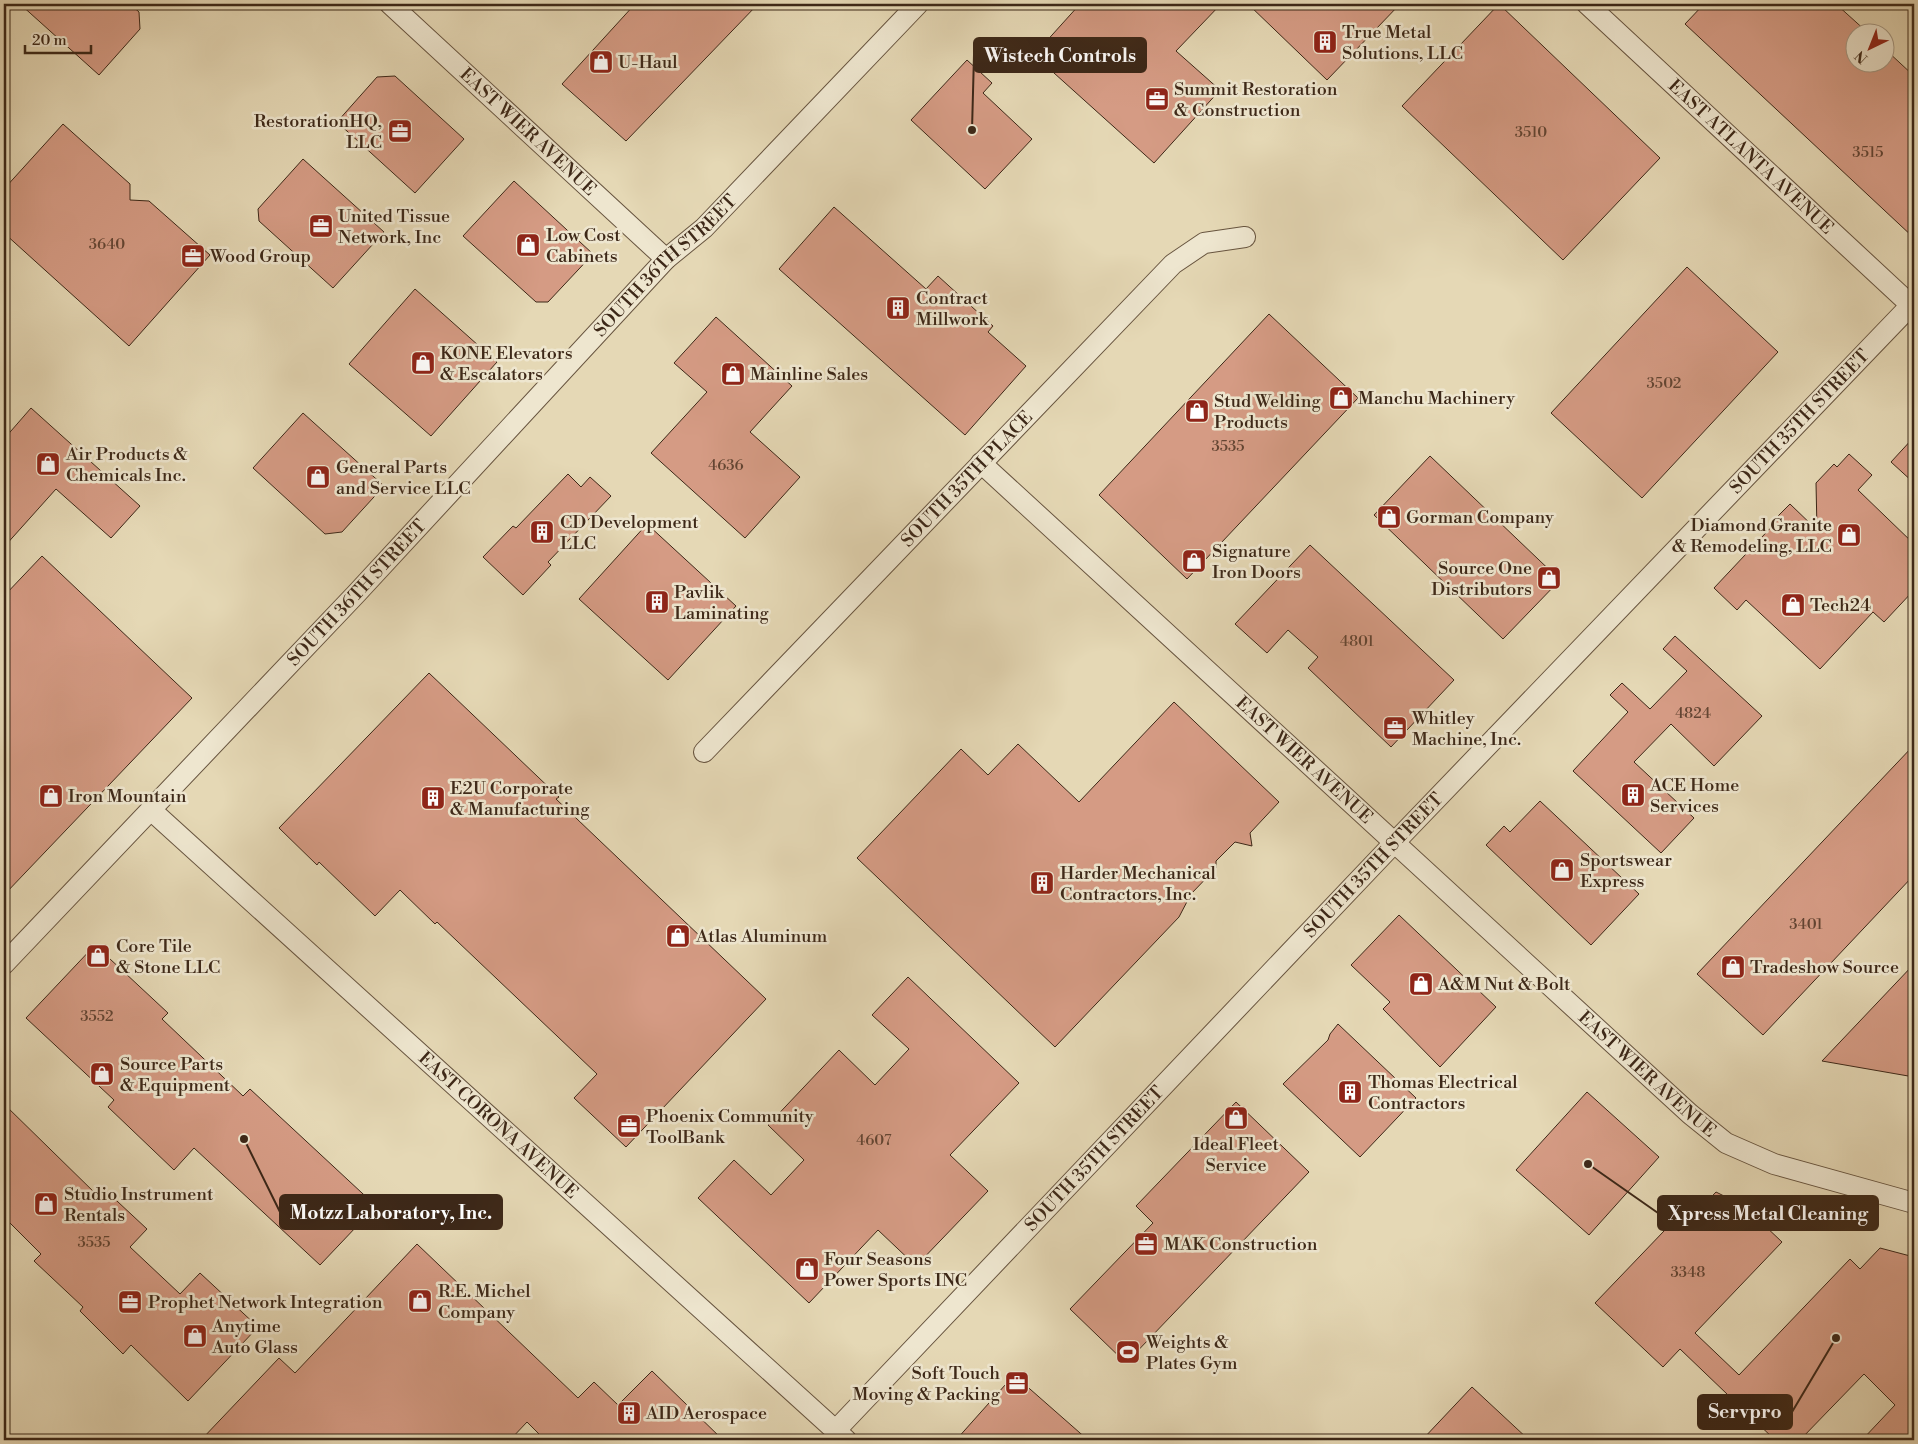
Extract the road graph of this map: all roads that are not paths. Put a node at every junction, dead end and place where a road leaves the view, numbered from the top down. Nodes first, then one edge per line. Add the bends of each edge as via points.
1 (390, 4) edge
2 (918, 4) edge
3 (1587, 4) edge
4 (1245, 237) dead end
5 (666, 259) junction
6 (1913, 305) edge
7 (982, 463) junction
8 (704, 752) dead end
9 (151, 810) junction
10 (1395, 842) junction
11 (4, 964) edge
12 (1914, 1203) edge
13 (841, 1436) edge

1 - 5 street, EAST WIER AVENUE
2 - 5 street, SOUTH 36TH STREET via 704,228
3 - 6 street, EAST ATLANTA AVENUE
4 - 7 street, SOUTH 35TH PLACE via 1204,243 1173,264
5 - 9 street, SOUTH 36TH STREET
6 - 10 street, SOUTH 35TH STREET
7 - 8 street, SOUTH 35TH PLACE
7 - 10 street, EAST WIER AVENUE
9 - 11 street, SOUTH 36TH STREET
9 - 13 street, EAST CORONA AVENUE
10 - 12 street, EAST WIER AVENUE via 1683,1108 1726,1143 1784,1168
10 - 13 street, SOUTH 35TH STREET

